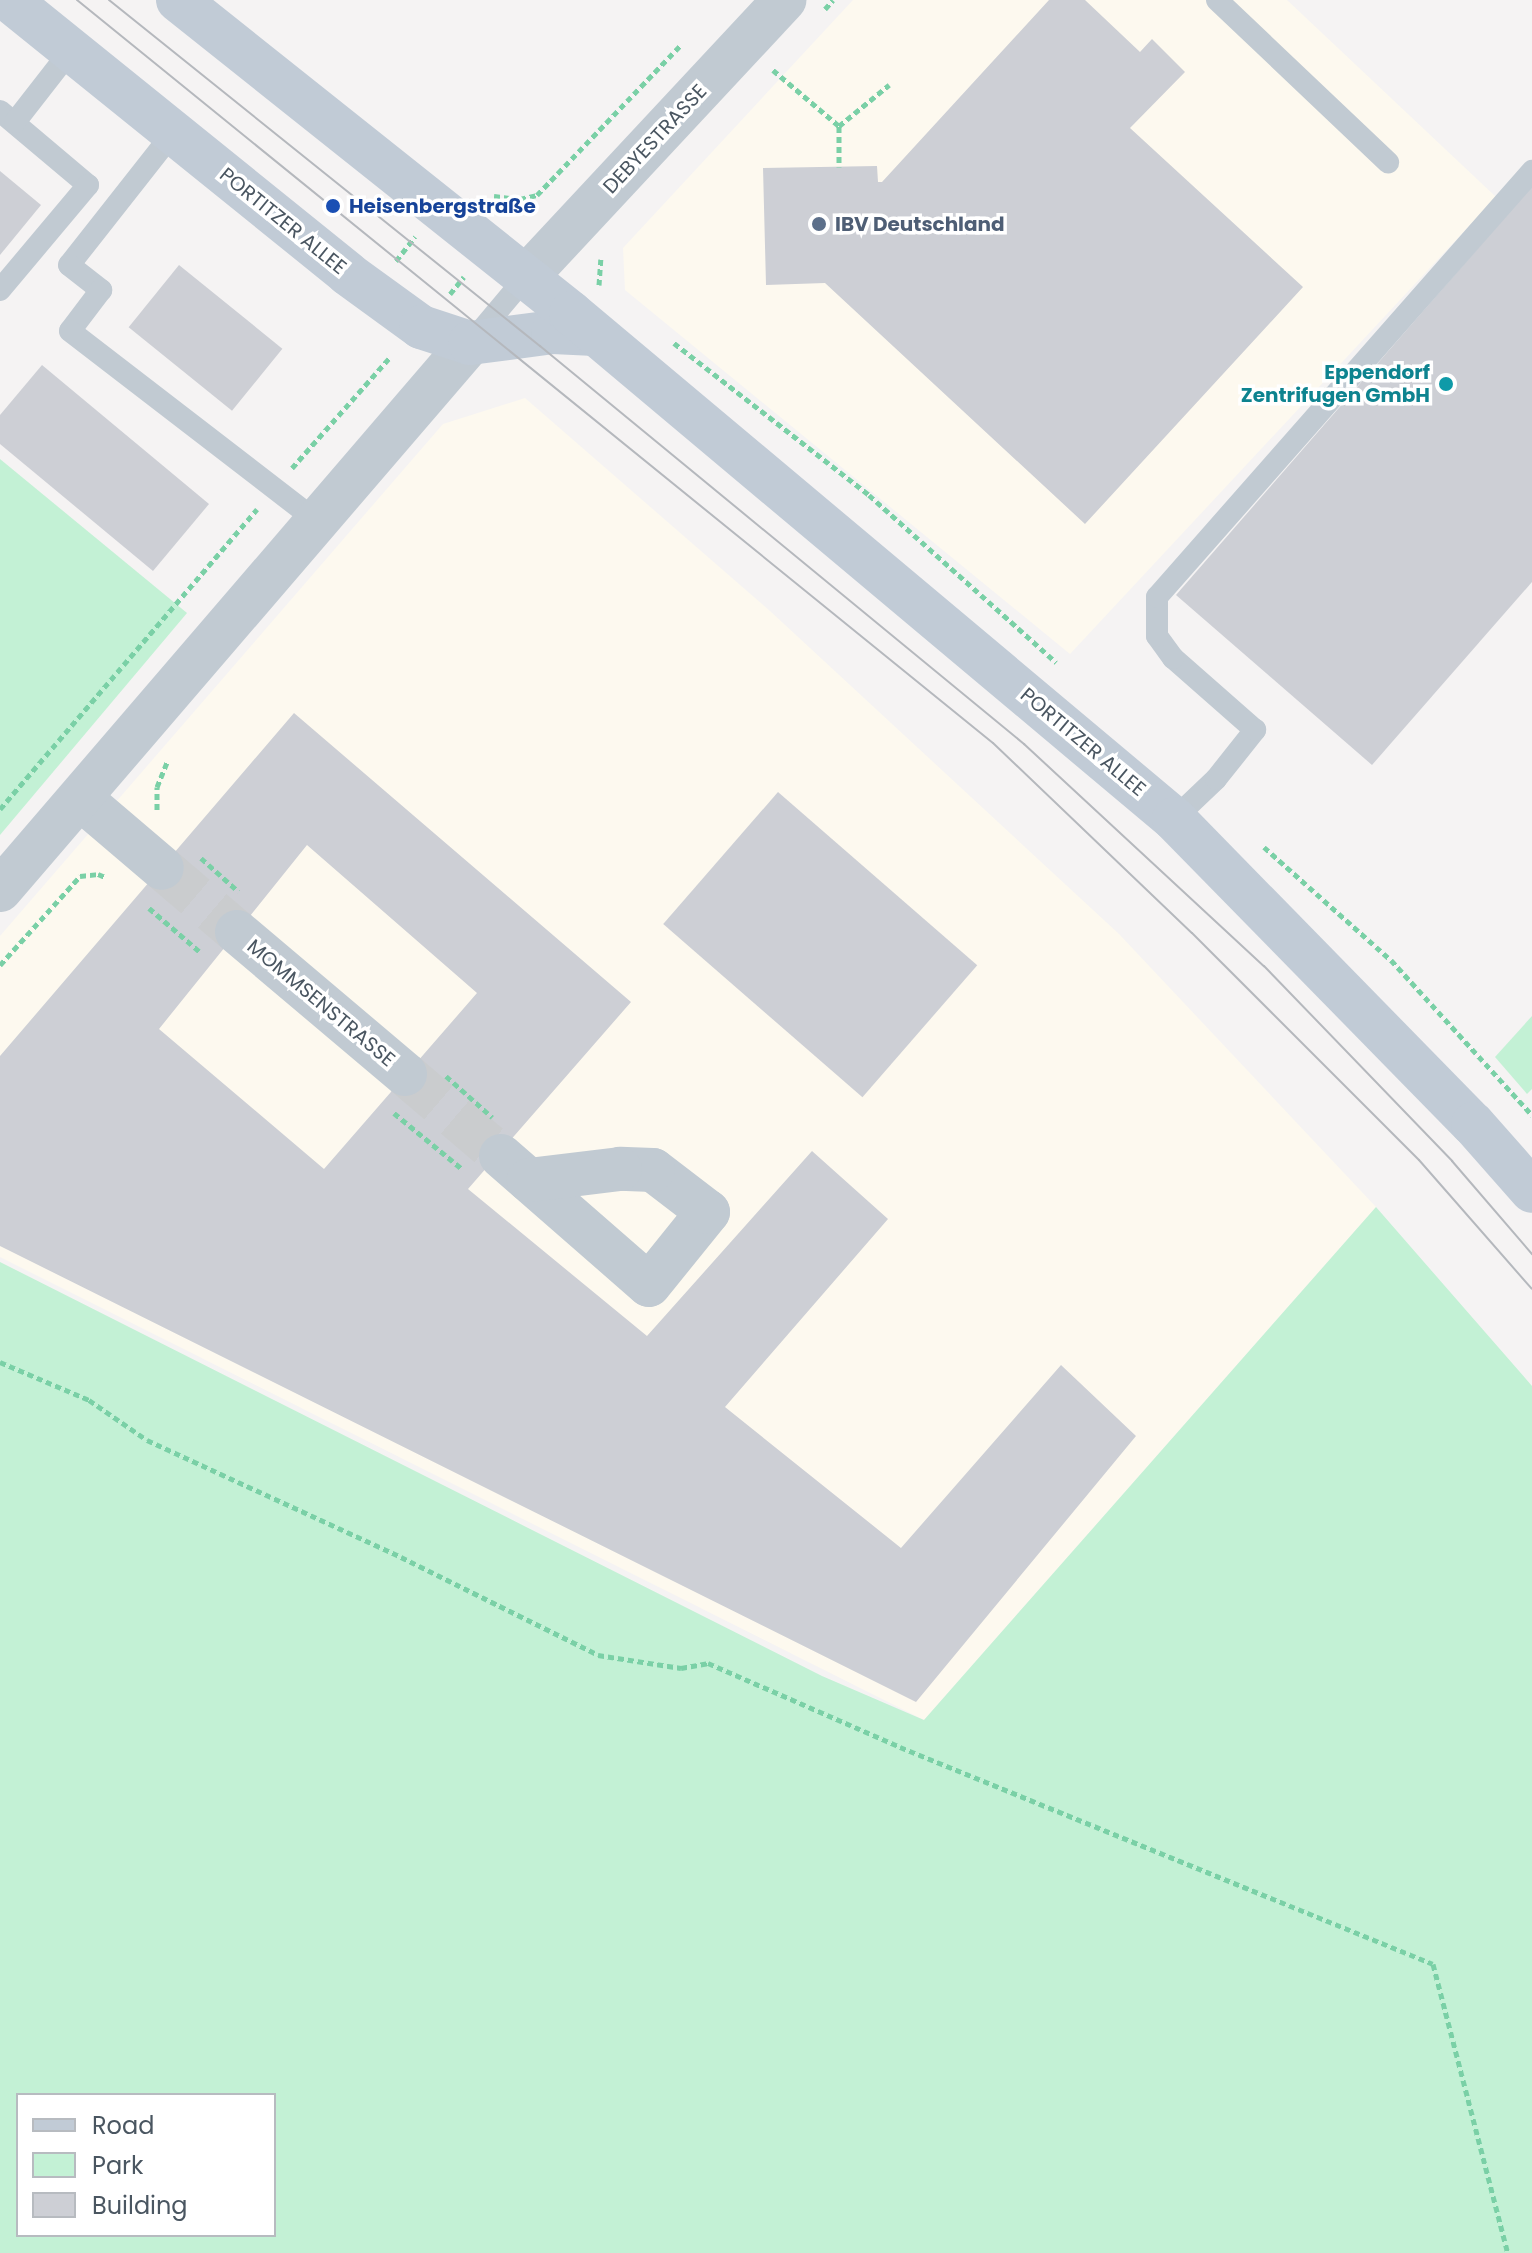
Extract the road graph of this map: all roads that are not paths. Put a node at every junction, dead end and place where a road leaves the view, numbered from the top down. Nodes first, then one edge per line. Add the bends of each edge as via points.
1 (9, 0) edge
2 (178, 0) edge
3 (784, 0) edge
4 (1217, 0) edge
5 (71, 50) junction
6 (8, 116) edge
7 (173, 133) junction
8 (1388, 162) dead end
9 (1532, 171) edge
10 (526, 277) junction
11 (0, 290) edge
12 (595, 334) junction
13 (470, 343) junction
14 (319, 523) junction
15 (81, 799) junction
16 (1174, 819) junction
17 (162, 868) tunnel mouth
18 (0, 890) edge
19 (237, 932) tunnel mouth
20 (405, 1074) tunnel mouth
21 (1532, 1191) edge

1 - 5 main road, PORTITZER ALLEE
2 - 10 main road, PORTITZER ALLEE
3 - 10 street, DEBYESTRASSE
4 - 8 lane
5 - 6 lane
5 - 7 main road, PORTITZER ALLEE
6 - 11 lane via 88,185
7 - 13 main road, PORTITZER ALLEE via 421,327
7 - 14 lane via 69,265 101,290 70,331
9 - 16 lane via 1157,597 1157,636 1173,658 1255,730 1216,779
10 - 12 main road, PORTITZER ALLEE
10 - 13 lane
12 - 13 main road, PORTITZER ALLEE via 553,332
12 - 16 main road, PORTITZER ALLEE
13 - 14 street
14 - 15 street
15 - 17 street
15 - 18 street
16 - 21 main road, PORTITZER ALLEE
19 - 20 street, MOMMSENSTRASSE

